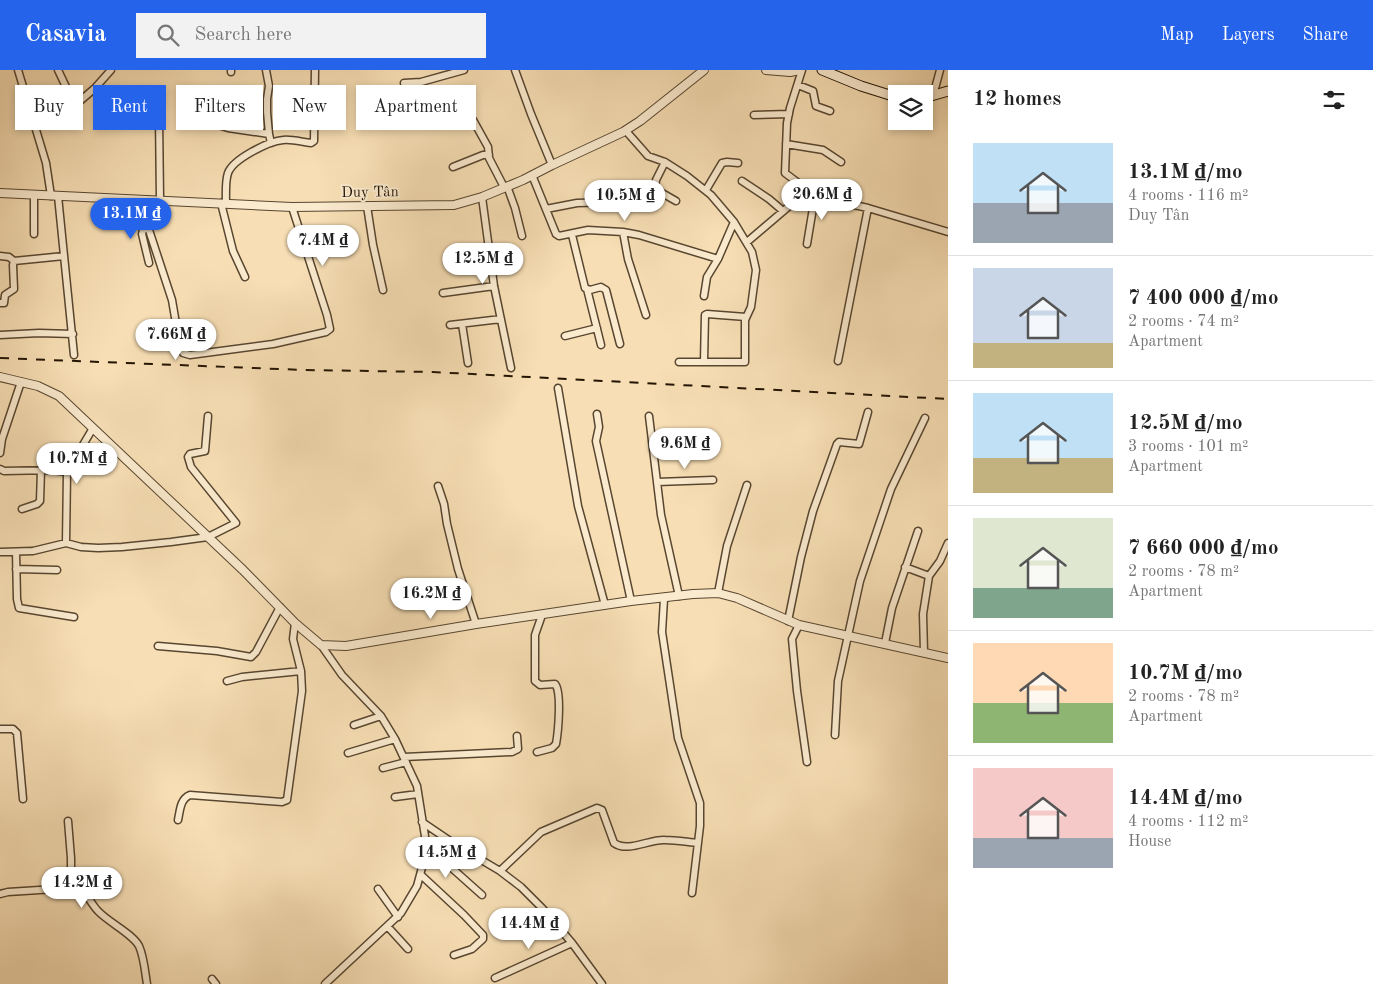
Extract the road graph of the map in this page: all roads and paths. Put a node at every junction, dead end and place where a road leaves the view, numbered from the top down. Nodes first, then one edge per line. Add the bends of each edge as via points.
1 (18, 70) edge
2 (58, 70) edge
3 (112, 70) edge
4 (266, 70) edge
5 (315, 70) edge
6 (464, 70) edge
7 (515, 70) edge
8 (704, 70) edge
9 (766, 70) edge
10 (801, 70) edge
11 (822, 70) edge
12 (940, 70) edge
13 (836, 73) edge
14 (404, 83) dead end
15 (23, 85) edge
16 (65, 85) edge
17 (798, 85) junction
18 (933, 86) edge
19 (948, 91) edge
20 (888, 94) edge
21 (933, 96) edge
22 (83, 98) edge
23 (830, 111) dead end
24 (789, 114) junction
25 (754, 115) dead end
26 (476, 125) edge
27 (36, 130) edge
28 (159, 130) edge
29 (242, 130) edge
30 (626, 130) junction
31 (269, 134) junction
32 (271, 143) junction
33 (786, 144) junction
34 (489, 155) junction
35 (665, 162) junction
36 (841, 162) dead end
37 (738, 163) dead end
38 (552, 165) junction
39 (453, 167) dead end
40 (532, 175) junction
41 (742, 181) dead end
42 (505, 186) junction
43 (706, 190) junction
44 (808, 190) junction
45 (0, 193) edge
46 (34, 195) junction
47 (54, 196) junction
48 (815, 196) junction
49 (482, 197) junction
50 (148, 200) junction
51 (160, 200) junction
52 (676, 201) dead end
53 (612, 202) dead end
54 (223, 204) junction
55 (367, 206) junction
56 (292, 207) junction
57 (868, 208) junction
58 (546, 209) junction
59 (783, 211) junction
60 (734, 222) junction
61 (148, 227) junction
62 (623, 232) junction
63 (948, 232) edge
64 (34, 234) dead end
65 (572, 235) junction
66 (522, 236) dead end
67 (747, 242) junction
68 (807, 244) dead end
69 (0, 256) edge
70 (64, 256) junction
71 (718, 259) junction
72 (14, 261) junction
73 (149, 263) dead end
74 (245, 277) dead end
75 (494, 286) junction
76 (587, 289) junction
77 (383, 290) dead end
78 (443, 293) dead end
79 (704, 296) dead end
80 (0, 303) edge
81 (646, 315) dead end
82 (746, 317) junction
83 (501, 319) junction
84 (462, 324) junction
85 (450, 326) dead end
86 (596, 328) junction
87 (73, 334) junction
88 (0, 335) edge
89 (565, 336) dead end
90 (601, 344) dead end
91 (620, 344) dead end
92 (74, 355) dead end
93 (838, 361) dead end
94 (679, 362) dead end
95 (704, 362) junction
96 (468, 363) dead end
97 (511, 368) dead end
98 (0, 378) edge
99 (21, 382) junction
100 (558, 388) dead end
101 (868, 412) dead end
102 (597, 414) dead end
103 (208, 416) dead end
104 (649, 416) dead end
105 (925, 418) dead end
106 (93, 428) junction
107 (0, 453) edge
108 (0, 469) edge
109 (41, 470) junction
110 (67, 472) junction
111 (714, 480) dead end
112 (657, 482) junction
113 (747, 485) dead end
114 (438, 486) dead end
115 (22, 509) dead end
116 (918, 530) dead end
117 (208, 536) junction
118 (66, 543) junction
119 (948, 543) edge
120 (0, 552) edge
121 (16, 552) junction
122 (905, 567) junction
123 (16, 569) junction
124 (57, 570) dead end
125 (930, 576) junction
126 (718, 593) junction
127 (679, 596) junction
128 (664, 598) junction
129 (631, 601) junction
130 (605, 605) junction
131 (280, 606) junction
132 (542, 615) junction
133 (74, 617) dead end
134 (295, 622) junction
135 (788, 622) junction
136 (476, 624) junction
137 (799, 625) junction
138 (848, 636) junction
139 (885, 644) junction
140 (321, 645) junction
141 (158, 646) dead end
142 (924, 652) junction
143 (948, 658) edge
144 (301, 671) junction
145 (227, 681) dead end
146 (381, 716) junction
147 (354, 725) dead end
148 (0, 729) edge
149 (835, 735) dead end
150 (517, 736) dead end
151 (395, 739) junction
152 (537, 752) dead end
153 (348, 753) dead end
154 (405, 759) junction
155 (807, 762) dead end
156 (383, 768) dead end
157 (418, 794) junction
158 (395, 797) dead end
159 (23, 798) dead end
160 (178, 820) dead end
161 (68, 821) dead end
162 (422, 822) junction
163 (698, 843) junction
164 (426, 845) junction
165 (500, 870) junction
166 (420, 875) junction
167 (71, 888) junction
168 (378, 889) dead end
169 (692, 893) dead end
170 (0, 894) edge
171 (482, 895) dead end
172 (398, 916) junction
173 (388, 927) junction
174 (572, 943) junction
175 (408, 950) dead end
176 (454, 956) dead end
177 (495, 978) dead end
178 (147, 984) edge
179 (325, 984) edge
180 (602, 984) edge

1 - 15 street
2 - 16 street
3 - 22 street
4 - 31 street
5 - 32 street via 314,140 310,143 286,140
6 - 14 street via 421,82
7 - 38 street
8 - 30 street, Duy Tân
9 - 10 street
10 - 17 street
11 - 13 main road
12 - 18 street
13 - 20 main road
17 - 23 street via 811,89 815,93 816,106
17 - 24 street
19 - 21 main road
24 - 25 street
24 - 33 street
26 - 34 street
27 - 47 street
28 - 51 street
29 - 31 street
30 - 35 street via 648,156
30 - 38 street, Duy Tân
31 - 32 street
32 - 54 street via 232,166 227,174
33 - 36 street via 823,150
33 - 44 street via 785,173
34 - 39 street
34 - 42 street
35 - 43 street
35 - 52 street via 655,189
37 - 43 street via 722,164
38 - 40 street, Duy Tân
40 - 42 street, Duy Tân
40 - 58 street
41 - 59 street
42 - 49 street, Duy Tân
42 - 66 street via 516,208
43 - 60 street
44 - 48 street
44 - 59 street
45 - 46 street, Duy Tân
46 - 47 street, Duy Tân
46 - 64 street
47 - 50 street, Duy Tân
47 - 70 street
48 - 57 street
48 - 68 street
49 - 55 street, Duy Tân via 454,205
49 - 75 street
50 - 51 street, Duy Tân
50 - 61 street
51 - 54 street, Duy Tân
53 - 58 street
54 - 56 street, Duy Tân
54 - 74 street via 233,251
55 - 56 street, Duy Tân
55 - 77 street
56 - 61 street via 330,329 246,348 190,355 183,353 172,300
57 - 63 street
57 - 93 street
58 - 65 street via 556,234
59 - 67 street
60 - 67 street
60 - 71 street
61 - 73 street via 142,234
62 - 65 street via 588,230
62 - 71 street
62 - 81 street
65 - 76 street
67 - 82 street via 756,270 751,307
69 - 72 street
70 - 72 street
70 - 87 street
71 - 79 street via 707,277
72 - 80 street via 14,289
75 - 78 street
75 - 83 street
76 - 86 street
76 - 91 street via 601,287 606,290
82 - 95 street via 746,362
82 - 95 street via 705,315
83 - 84 street
83 - 97 street
84 - 85 street
84 - 96 street
86 - 89 street
86 - 90 street
87 - 88 street
87 - 92 street
94 - 95 street
98 - 99 street
99 - 106 street via 55,393
99 - 107 street
100 - 130 street via 578,506
101 - 135 street via 859,444 842,441 837,444 813,511
102 - 129 street via 596,441
103 - 117 street via 205,451 190,454 190,467 236,524
104 - 112 street
105 - 138 street via 891,489 860,581
106 - 110 street
106 - 117 street
108 - 109 street
109 - 110 street
109 - 115 street via 40,501
110 - 118 street
111 - 112 street
112 - 127 street
113 - 126 street via 727,546
114 - 136 street via 458,569
116 - 122 street
117 - 118 street via 122,547
117 - 131 street
118 - 121 street
119 - 125 street
120 - 121 street
121 - 123 street
122 - 125 street
122 - 139 street
123 - 124 street
123 - 133 street via 19,608
125 - 142 street via 923,614
126 - 127 street
126 - 135 street via 737,598
127 - 128 street
128 - 129 street
128 - 163 street via 662,632 678,738 700,803
129 - 130 street
130 - 132 street
131 - 134 street
131 - 141 street via 251,657
132 - 136 street
132 - 152 street via 535,635 535,681 557,685 558,717 556,744
134 - 140 street
134 - 144 street via 294,639
135 - 137 street
136 - 140 street via 346,646
137 - 138 street
137 - 155 street via 792,639
138 - 139 street
138 - 149 street via 838,681
139 - 142 street
140 - 146 street via 342,674
142 - 143 street
144 - 145 street
144 - 160 street via 302,701 287,800 190,795 182,801
146 - 147 street
146 - 151 street
148 - 159 street via 17,732
150 - 154 street via 518,749 512,752
151 - 153 street
151 - 154 street
154 - 156 street
154 - 157 street
157 - 158 street
157 - 162 street
161 - 167 street
162 - 164 street
162 - 165 street
163 - 165 street via 666,840 618,846 602,810 597,808 541,832
163 - 169 street
164 - 166 street
164 - 171 street
165 - 174 street via 542,908
166 - 172 street via 410,900
166 - 176 street via 483,935 472,949
167 - 170 street
167 - 178 street via 78,887 83,891 98,912 137,944
168 - 172 street
172 - 173 street
173 - 175 street
173 - 179 street
174 - 177 street
174 - 180 street

